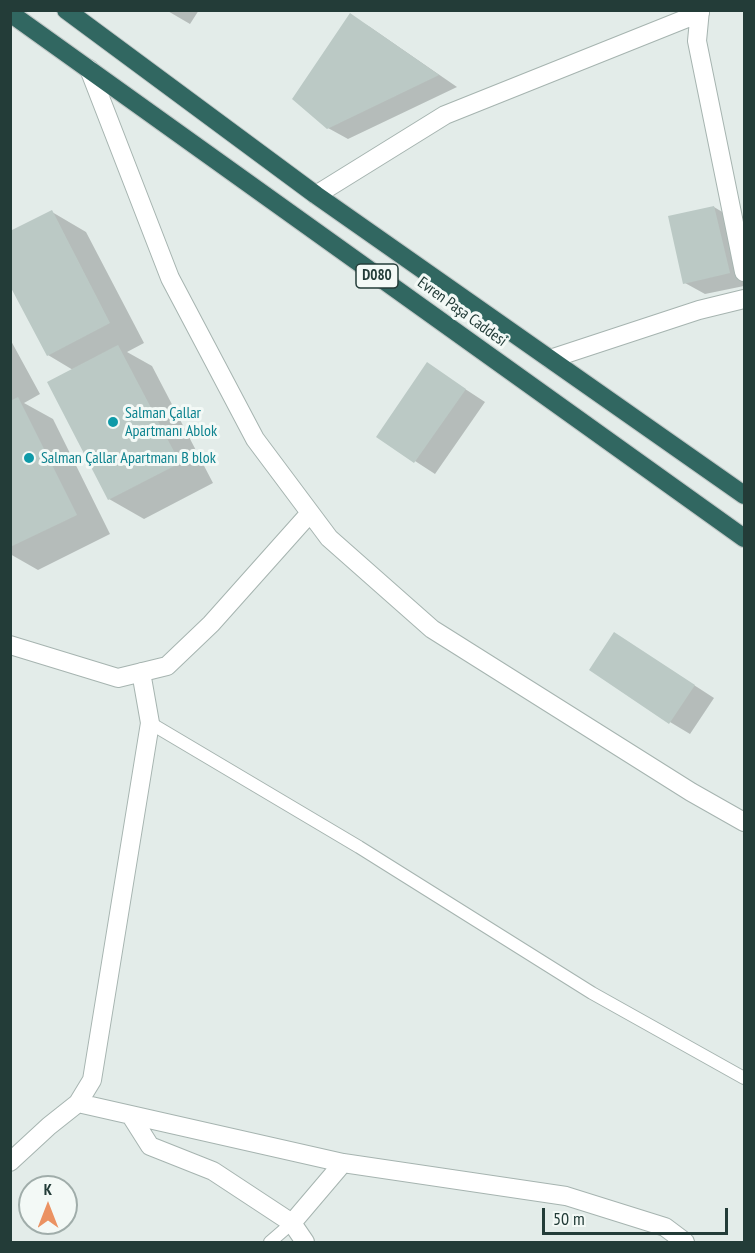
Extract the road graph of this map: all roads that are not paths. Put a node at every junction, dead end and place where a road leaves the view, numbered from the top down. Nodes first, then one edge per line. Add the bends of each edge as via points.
1 (66, 10) edge
2 (700, 12) edge
3 (10, 13) edge
4 (89, 69) junction
5 (316, 195) junction
6 (744, 272) edge
7 (744, 299) edge
8 (550, 359) junction
9 (744, 495) edge
10 (310, 513) junction
11 (744, 538) edge
12 (10, 645) edge
13 (141, 672) junction
14 (150, 723) junction
15 (744, 822) edge
16 (744, 1078) edge
17 (78, 1103) junction
18 (131, 1116) junction
19 (10, 1162) edge
20 (343, 1163) junction
21 (292, 1223) junction
22 (270, 1242) edge
23 (305, 1242) edge
24 (685, 1242) edge

1 - 5 highway, Evren Paşa Caddesi / D080
2 - 5 street via 446,115
2 - 6 street via 697,41
3 - 4 highway, Evren Paşa Caddesi / D080
4 - 10 street via 170,278 255,439
4 - 11 highway, Evren Paşa Caddesi / D080
5 - 8 highway, Evren Paşa Caddesi / D080
7 - 8 street
8 - 9 highway, Evren Paşa Caddesi / D080
10 - 13 street via 167,666
10 - 15 street via 329,538 432,629
12 - 13 street via 118,678
13 - 14 street
14 - 16 lane via 592,993
14 - 17 street via 92,1080
17 - 18 street
17 - 19 street
18 - 20 street
18 - 21 street via 150,1146 213,1171
20 - 21 street
20 - 24 street via 566,1196 665,1227
21 - 22 lane
21 - 23 street

